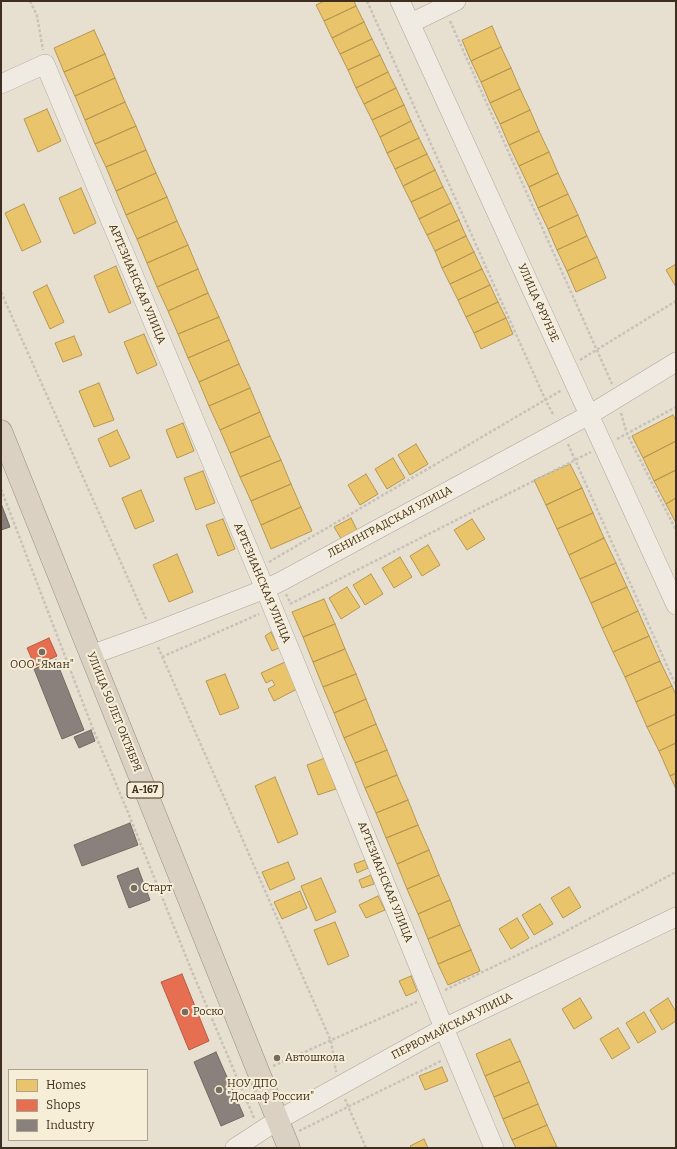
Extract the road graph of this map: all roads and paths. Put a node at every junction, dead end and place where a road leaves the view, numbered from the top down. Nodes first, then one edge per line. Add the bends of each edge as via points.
1 (30, 1) edge
2 (367, 1) edge
3 (400, 1) edge
4 (450, 4) edge
5 (411, 23) junction
6 (45, 64) junction
7 (1, 84) edge
8 (1, 292) edge
9 (676, 301) edge
10 (597, 349) junction
11 (676, 362) edge
12 (571, 375) junction
13 (616, 398) junction
14 (545, 399) junction
15 (676, 407) edge
16 (589, 415) junction
17 (562, 430) junction
18 (1, 431) edge
19 (627, 434) junction
20 (604, 446) junction
21 (575, 460) junction
22 (1, 489) edge
23 (676, 530) edge
24 (256, 568) junction
25 (265, 589) junction
26 (291, 604) dead end
27 (676, 605) edge
28 (262, 613) dead end
29 (152, 633) junction
30 (91, 655) junction
31 (162, 657) junction
32 (676, 686) edge
33 (676, 872) edge
34 (676, 917) edge
35 (431, 996) junction
36 (444, 1028) junction
37 (331, 1040) junction
38 (454, 1054) junction
39 (259, 1072) junction
40 (239, 1082) junction
41 (278, 1135) edge
42 (235, 1148) edge
43 (494, 1148) edge

1 - 6 path via 37,16
2 - 14 path
3 - 5 street, УЛИЦА ФРУНЗЕ
4 - 5 street
4 - 10 path
5 - 12 street, УЛИЦА ФРУНЗЕ
6 - 7 street
6 - 24 street, АРТЕЗИАНСКАЯ УЛИЦА
8 - 29 path
9 - 10 path
10 - 12 path
10 - 13 path via 614,387
11 - 13 street, ЛЕНИНГРАДСКАЯ УЛИЦА
12 - 14 path
12 - 16 street, УЛИЦА ФРУНЗЕ
13 - 16 street, ЛЕНИНГРАДСКАЯ УЛИЦА
13 - 19 path
14 - 17 path
14 - 24 path
15 - 19 path
16 - 17 street, ЛЕНИНГРАДСКАЯ УЛИЦА
16 - 20 street, УЛИЦА ФРУНЗЕ
17 - 21 path
17 - 25 street, ЛЕНИНГРАДСКАЯ УЛИЦА
18 - 30 highway, УЛИЦА 50 ЛЕТ ОКТЯБРЯ / А-167
19 - 20 path
19 - 23 path
20 - 21 path
20 - 27 street, УЛИЦА ФРУНЗЕ
21 - 26 path
21 - 32 path
22 - 40 path via 93,729
24 - 25 street, АРТЕЗИАНСКАЯ УЛИЦА
25 - 29 street, ЛЕНИНГРАДСКАЯ УЛИЦА
25 - 35 street, АРТЕЗИАНСКАЯ УЛИЦА
28 - 31 path
29 - 30 street, ЛЕНИНГРАДСКАЯ УЛИЦА
29 - 31 path
30 - 39 highway, УЛИЦА 50 ЛЕТ ОКТЯБРЯ / А-167
31 - 37 path
33 - 35 path via 557,936
34 - 36 street, ПЕРВОМАЙСКАЯ УЛИЦА
35 - 36 street, АРТЕЗИАНСКАЯ УЛИЦА
35 - 37 path
36 - 38 street, АРТЕЗИАНСКАЯ УЛИЦА
36 - 41 street, ПЕРВОМАЙСКАЯ УЛИЦА
37 - 39 path
38 - 41 path
38 - 43 street, АРТЕЗИАНСКАЯ УЛИЦА
39 - 40 path
39 - 41 highway, УЛИЦА 50 ЛЕТ ОКТЯБРЯ / А-167
40 - 41 path
41 - 42 street, ПЕРВОМАЙСКАЯ УЛИЦА

